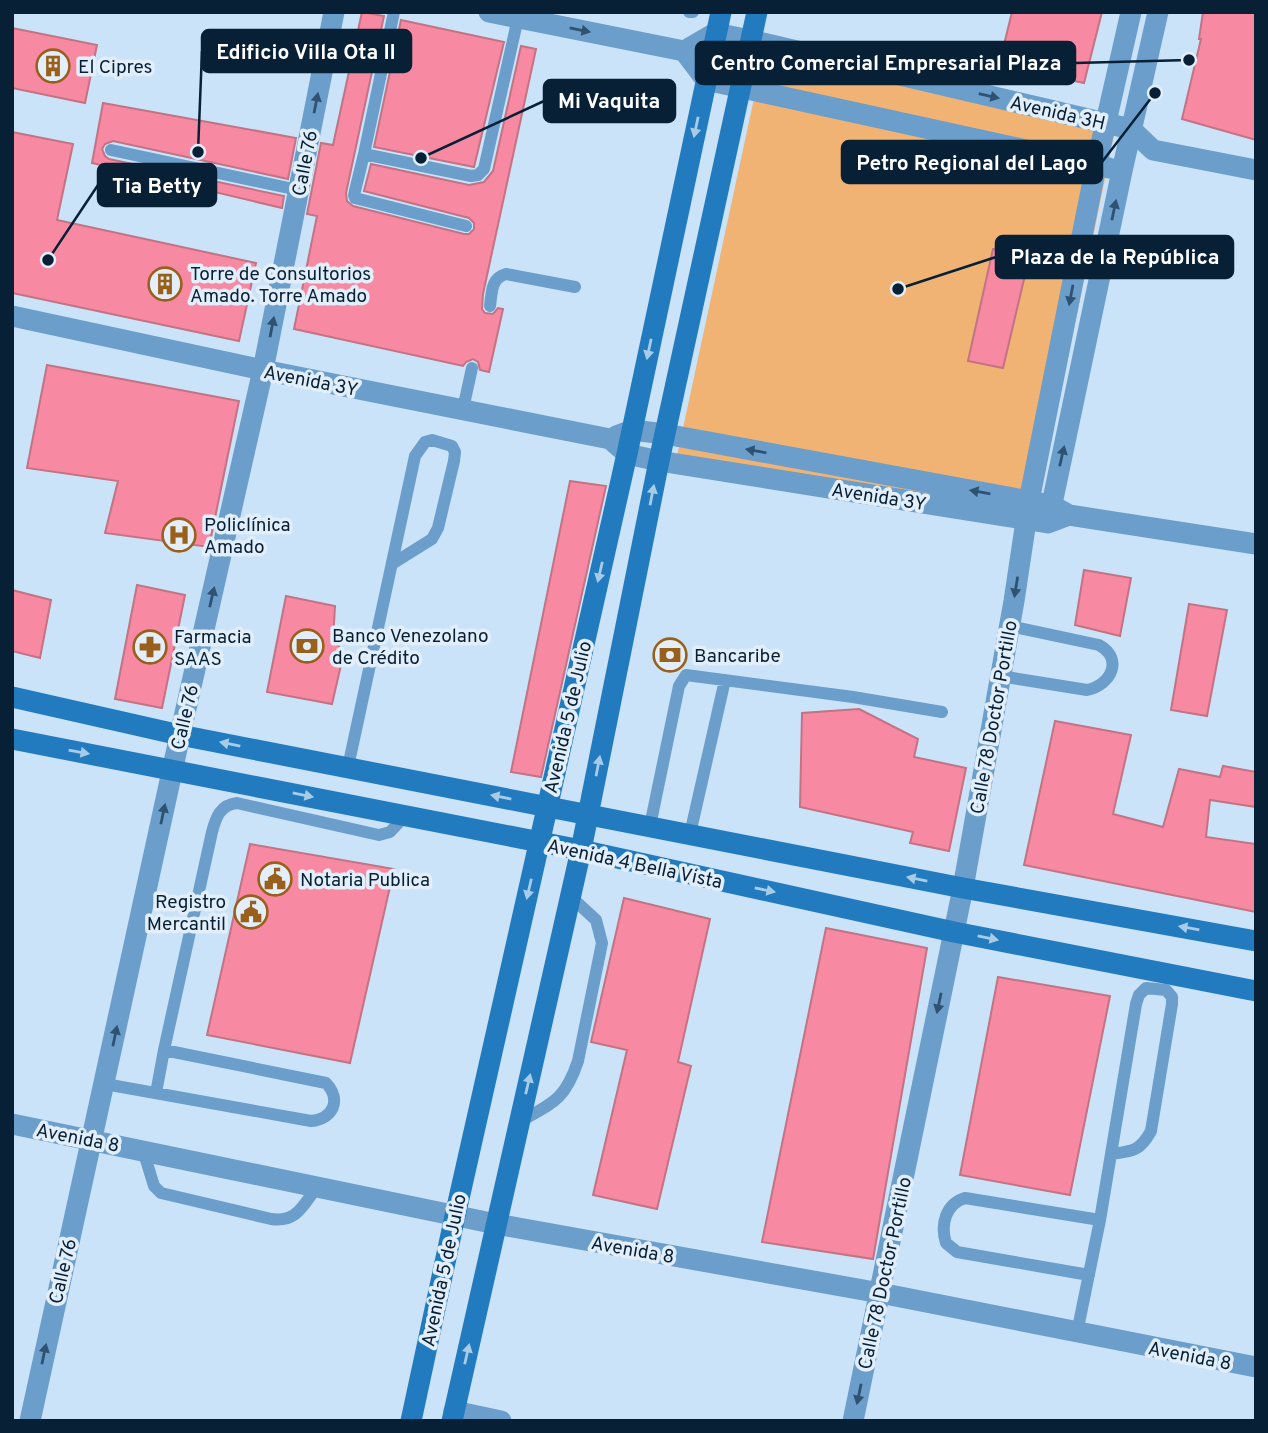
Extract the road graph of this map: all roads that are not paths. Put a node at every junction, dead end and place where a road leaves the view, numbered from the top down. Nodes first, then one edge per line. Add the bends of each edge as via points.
1 (334, 12) edge
2 (394, 12) edge
3 (489, 12) edge
4 (757, 12) edge
5 (1131, 12) edge
6 (1158, 12) edge
7 (518, 18) junction
8 (718, 23) edge
9 (750, 40) junction
10 (684, 51) junction
11 (706, 80) junction
12 (739, 88) junction
13 (1106, 123) junction
14 (1131, 129) junction
15 (111, 150) dead end
16 (1153, 150) junction
17 (363, 154) junction
18 (1096, 166) junction
19 (1256, 170) edge
20 (1122, 171) junction
21 (298, 190) junction
22 (466, 226) dead end
23 (575, 288) dead end
24 (490, 306) dead end
25 (12, 316) edge
26 (472, 368) dead end
27 (264, 370) junction
28 (463, 410) junction
29 (632, 430) junction
30 (665, 434) junction
31 (610, 439) junction
32 (627, 454) junction
33 (659, 461) junction
34 (848, 467) junction
35 (844, 491) junction
36 (1028, 510) junction
37 (1056, 514) junction
38 (1256, 544) edge
39 (392, 564) junction
40 (1009, 626) junction
41 (1000, 676) junction
42 (725, 680) junction
43 (12, 697) edge
44 (942, 712) dead end
45 (180, 735) junction
46 (12, 739) edge
47 (348, 767) junction
48 (173, 769) junction
49 (547, 806) junction
50 (588, 814) junction
51 (405, 815) junction
52 (650, 827) junction
53 (690, 834) junction
54 (539, 843) junction
55 (581, 850) junction
56 (963, 888) junction
57 (570, 896) junction
58 (954, 932) junction
59 (1256, 941) edge
60 (1256, 991) edge
61 (164, 1050) junction
62 (105, 1084) junction
63 (156, 1093) junction
64 (519, 1122) junction
65 (12, 1124) edge
66 (92, 1140) junction
67 (143, 1150) junction
68 (1111, 1153) junction
69 (317, 1186) junction
70 (455, 1216) junction
71 (1100, 1220) junction
72 (496, 1224) junction
73 (1089, 1275) junction
74 (880, 1293) junction
75 (1077, 1333) junction
76 (1256, 1367) edge
77 (453, 1416) edge
78 (30, 1421) edge
79 (411, 1421) edge
80 (501, 1421) edge
81 (853, 1421) edge

21 -> 1 street, Calle 76
2 - 17 lane
3 - 7 street
4 - 9 main road, Avenida 5 de Julio
5 - 13 street, Calle 78 Doctor Portillo
6 - 14 street
7 -> 10 street
7 - 17 lane via 484,169 478,175
8 - 9 street, Avenida 3H
8 - 10 street
8 - 11 main road, Avenida 5 de Julio
9 - 12 main road, Avenida 5 de Julio
9 -> 13 street, Avenida 3H
10 - 11 street
11 - 12 street
11 -> 29 main road, Avenida 5 de Julio
12 - 18 street
12 - 30 main road, Avenida 5 de Julio
13 - 14 street, Avenida 3H
13 - 18 street, Calle 78 Doctor Portillo
14 - 16 street, Avenida 3H
14 - 20 street
15 - 21 lane
16 - 19 street
16 - 20 street
17 - 22 lane via 355,198
18 - 20 street
18 -> 36 street, Calle 78 Doctor Portillo
37 -> 20 street
27 -> 21 street, Calle 76
23 - 24 lane via 506,274 494,282
25 - 27 street, Avenida 3Y
26 - 28 lane
27 - 28 street, Avenida 3Y
45 -> 27 street, Calle 76
28 - 31 street, Avenida 3Y
29 - 30 street, Avenida 3Y
29 - 31 street, Avenida 3Y
29 - 32 main road, Avenida 5 de Julio
30 - 33 main road, Avenida 5 de Julio
34 -> 30 street, Avenida 3Y
31 - 32 street, Avenida 3Y
32 - 33 street, Avenida 3Y
32 -> 49 main road, Avenida 5 de Julio
33 - 35 street, Avenida 3Y
50 -> 33 main road, Avenida 5 de Julio
34 - 35 street
36 -> 34 street, Avenida 3Y
35 - 36 street, Avenida 3Y
36 - 37 street, Avenida 3Y
36 -> 40 street, Calle 78 Doctor Portillo
37 - 38 street, Avenida 3Y
39 - 39 lane via 415,456 432,440 452,446 454,461 438,528 432,539
39 - 47 lane
40 - 41 street, Calle 78 Doctor Portillo
40 - 41 lane via 1098,645 1107,650 1112,668 1107,680 1087,690
41 - 56 street, Calle 78 Doctor Portillo
42 - 44 lane
42 - 52 lane via 686,675 681,680
42 - 53 lane
43 - 45 main road, Avenida 4 Bella Vista
47 -> 45 main road, Avenida 4 Bella Vista
45 - 48 street, Calle 76
46 -> 48 main road, Avenida 4 Bella Vista
49 -> 47 main road, Avenida 4 Bella Vista
48 -> 51 main road, Avenida 4 Bella Vista
62 -> 48 street, Calle 76
49 - 50 main road, Avenida 4 Bella Vista
49 - 54 main road, Avenida 5 de Julio
50 - 52 main road, Avenida 4 Bella Vista
50 - 55 main road, Avenida 5 de Julio
51 - 54 main road, Avenida 4 Bella Vista
51 - 61 lane via 390,832 379,835 237,803 222,808 212,832
52 - 53 main road, Avenida 4 Bella Vista
56 -> 53 main road, Avenida 4 Bella Vista
54 - 55 main road, Avenida 4 Bella Vista
54 -> 70 main road, Avenida 5 de Julio
55 - 57 main road, Avenida 5 de Julio
55 -> 58 main road, Avenida 4 Bella Vista
56 - 58 street, Calle 78 Doctor Portillo
59 -> 56 main road, Avenida 4 Bella Vista
64 -> 57 main road, Avenida 5 de Julio
57 - 64 lane via 596,920 602,943 578,1061 566,1090
58 -> 60 main road, Avenida 4 Bella Vista
58 -> 74 street, Calle 78 Doctor Portillo
61 - 63 lane
61 - 63 lane via 319,1080 331,1088 334,1106 327,1117 311,1121
62 - 63 lane
62 - 66 street, Calle 76
64 - 72 main road, Avenida 5 de Julio
65 - 66 street, Avenida 8
66 - 67 street, Avenida 8
78 -> 66 street, Calle 76
67 - 69 street, Avenida 8
67 - 69 lane via 153,1186 161,1193 271,1219 295,1215
68 - 68 lane via 1139,995 1146,988 1166,990 1172,1004 1151,1130 1142,1146
68 - 71 lane
69 - 70 street, Avenida 8
70 - 72 street, Avenida 8
70 - 79 main road, Avenida 5 de Julio
71 - 73 lane
71 - 73 lane via 965,1198 950,1207 945,1223 946,1243 957,1252
72 - 74 street, Avenida 8
77 -> 72 main road, Avenida 5 de Julio
73 - 75 lane
74 - 75 street, Avenida 8
74 -> 81 street, Calle 78 Doctor Portillo
75 - 76 street, Avenida 8
77 - 80 street

